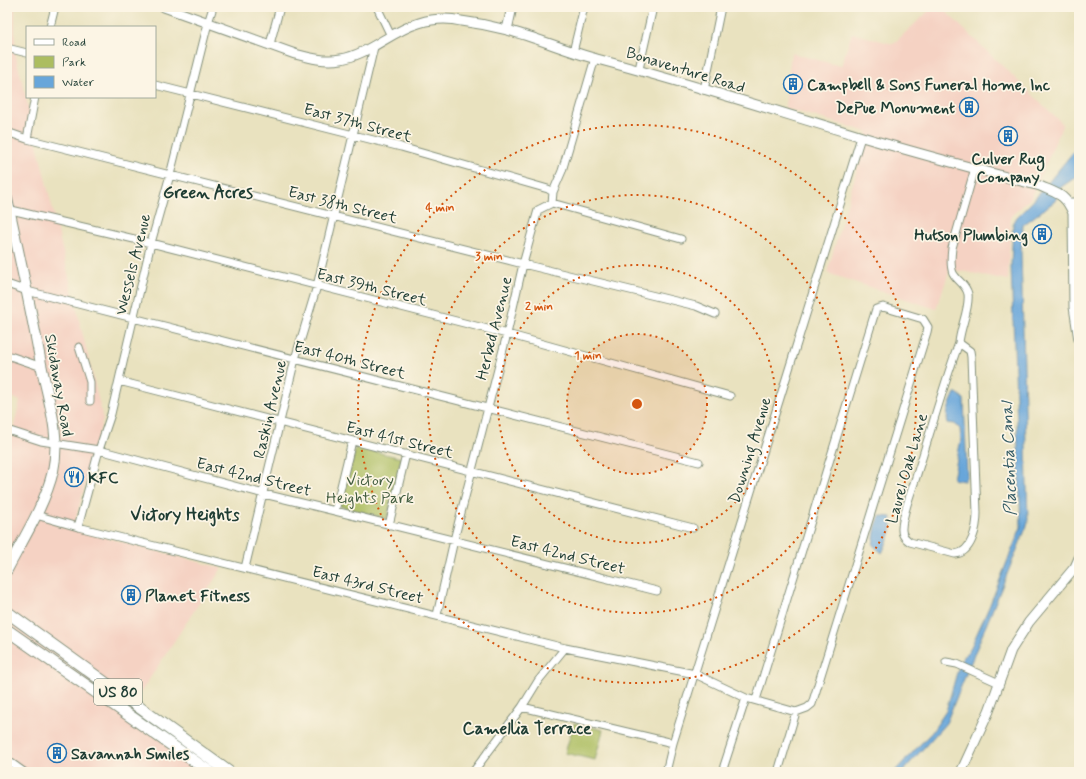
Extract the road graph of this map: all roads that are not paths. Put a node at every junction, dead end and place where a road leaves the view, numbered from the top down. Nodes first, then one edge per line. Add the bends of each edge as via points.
1 (55, 7) edge
2 (164, 7) edge
3 (213, 7) edge
4 (280, 7) edge
5 (377, 7) edge
6 (512, 7) edge
7 (584, 7) edge
8 (653, 7) edge
9 (721, 7) edge
10 (208, 23) junction
11 (50, 26) edge
12 (507, 30) junction
13 (391, 36) junction
14 (270, 44) junction
15 (374, 47) junction
16 (7, 48) edge
17 (573, 52) junction
18 (26, 53) edge
19 (595, 58) junction
20 (639, 69) junction
21 (156, 85) edge
22 (704, 90) junction
23 (191, 94) junction
24 (35, 98) edge
25 (7, 132) edge
26 (352, 135) junction
27 (860, 136) junction
28 (27, 139) junction
29 (975, 168) junction
30 (170, 175) junction
31 (553, 192) junction
32 (7, 198) edge
33 (1069, 202) junction
34 (1079, 202) edge
35 (552, 203) junction
36 (8, 209) edge
37 (333, 216) junction
38 (681, 239) dead end
39 (151, 243) junction
40 (523, 264) junction
41 (7, 284) edge
42 (317, 286) junction
43 (27, 291) junction
44 (715, 314) dead end
45 (133, 318) junction
46 (507, 334) junction
47 (1079, 340) edge
48 (959, 343) junction
49 (79, 347) dead end
50 (7, 355) edge
51 (295, 359) junction
52 (42, 367) junction
53 (119, 380) junction
54 (730, 396) dead end
55 (90, 401) dead end
56 (488, 409) junction
57 (281, 422) junction
58 (7, 430) edge
59 (352, 441) junction
60 (56, 442) junction
61 (99, 450) junction
62 (406, 454) junction
63 (699, 462) dead end
64 (471, 471) junction
65 (264, 494) junction
66 (335, 511) junction
67 (36, 515) junction
68 (389, 525) junction
69 (78, 527) junction
70 (693, 528) dead end
71 (454, 540) junction
72 (1079, 558) edge
73 (245, 568) junction
74 (7, 570) edge
75 (657, 591) dead end
76 (7, 612) edge
77 (437, 615) junction
78 (7, 630) edge
79 (565, 648) junction
80 (946, 662) dead end
81 (694, 674) junction
82 (999, 683) junction
83 (746, 698) junction
84 (756, 700) junction
85 (522, 707) junction
86 (796, 712) junction
87 (673, 742) junction
88 (7, 760) edge
89 (24, 772) edge
90 (210, 772) edge
91 (229, 772) edge
92 (473, 772) edge
93 (666, 772) edge
94 (722, 772) edge
95 (778, 772) edge
96 (961, 772) edge

1 - 11 street
2 - 10 street, Bonaventure Road
3 - 10 street, Wessels Avenue
4 - 14 street
5 - 13 street
6 - 12 street
7 - 17 street
8 - 20 street
9 - 22 street
10 - 14 street, Bonaventure Road
10 - 23 street, Wessels Avenue
12 - 13 street, Bonaventure Road via 448,19 418,23
12 - 17 street, Bonaventure Road
13 - 15 street, Bonaventure Road
14 - 15 street, Bonaventure Road via 295,54 328,60 341,59
15 - 26 street, Raskin Avenue
16 - 18 street
17 - 19 street, Bonaventure Road
19 - 20 street, Bonaventure Road
19 - 31 street via 562,171
20 - 22 street, Bonaventure Road
21 - 23 street, East 37th Street
22 - 27 street, Bonaventure Road
23 - 26 street, East 37th Street
23 - 30 street, Wessels Avenue
24 - 28 street
25 - 28 street, East 38th Street
26 - 31 street, East 37th Street
26 - 37 street, Raskin Avenue
27 - 29 street, Bonaventure Road
27 - 81 street, Downing Avenue
28 - 30 street, East 38th Street
29 - 33 street, Bonaventure Road via 1040,186 1060,194
29 - 48 street, Laurel Oak Lane via 950,258 954,274 968,294
30 - 37 street, East 38th Street
30 - 39 street, Wessels Avenue
31 - 35 street
32 - 36 main road, Skidaway Road
33 - 34 street
33 - 47 street via 1073,213 1074,307
35 - 38 street
35 - 40 street, Herbed Avenue via 538,210
36 - 39 street, East 39th Street
36 - 43 main road, Skidaway Road
37 - 40 street, East 38th Street
37 - 42 street, Raskin Avenue
39 - 42 street, East 39th Street
39 - 45 street, Wessels Avenue
40 - 44 street, East 38th Street via 696,306
40 - 46 street, Herbed Avenue
41 - 43 street, East 40th Street
42 - 46 street, East 39th Street
42 - 51 street, Raskin Avenue
43 - 45 street, East 40th Street
43 - 52 main road, Skidaway Road
45 - 51 street, East 40th Street
45 - 53 street, Wessels Avenue
46 - 54 street, East 39th Street
46 - 56 street, Herbed Avenue
48 - 48 street, Laurel Oak Lane via 970,351 971,357 977,524 966,549 961,554 955,554 910,542 904,538 902,532 912,491
49 - 55 street via 90,382
50 - 52 street
51 - 56 street, East 40th Street
51 - 57 street, Raskin Avenue
52 - 60 main road, Skidaway Road
53 - 57 street, East 41st Street
53 - 61 street, Wessels Avenue
56 - 63 street, East 40th Street
56 - 64 street, Herbed Avenue
57 - 59 street, East 41st Street
57 - 65 street, Raskin Avenue
58 - 60 street, East 42nd Street via 41,441
59 - 62 street, East 41st Street
59 - 66 street
60 - 61 street, East 42nd Street
60 - 67 main road, Skidaway Road via 53,472
61 - 65 street, East 42nd Street
61 - 69 street, Wessels Avenue
62 - 64 street, East 41st Street
62 - 68 street
64 - 70 street, East 41st Street
64 - 71 street, Herbed Avenue
65 - 66 street, East 42nd Street
65 - 73 street, Raskin Avenue
66 - 68 street, East 42nd Street
67 - 69 street, East 43rd Street
67 - 74 main road, Skidaway Road
68 - 71 street, East 42nd Street
69 - 73 street, East 43rd Street
71 - 75 street, East 42nd Street
71 - 77 street, Herbed Avenue
72 - 82 street via 1075,567 1029,622 1011,650
73 - 77 street, East 43rd Street
76 - 91 main road, US 80
77 - 79 street, East 43rd Street
78 - 90 main road, US 80
79 - 81 street, East 43rd Street
79 - 85 street via 538,681
80 - 82 street via 957,664
81 - 83 street, East 43rd Street
81 - 87 street, Downing Avenue
82 - 96 street
83 - 84 street, East 43rd Street
83 - 94 street
84 - 86 street, East 43rd Street
84 - 86 street via 876,309 879,307 898,311 923,319 928,327 927,332 812,704
85 - 87 street
85 - 92 street
86 - 95 street
87 - 93 street, Downing Avenue
88 - 89 street

